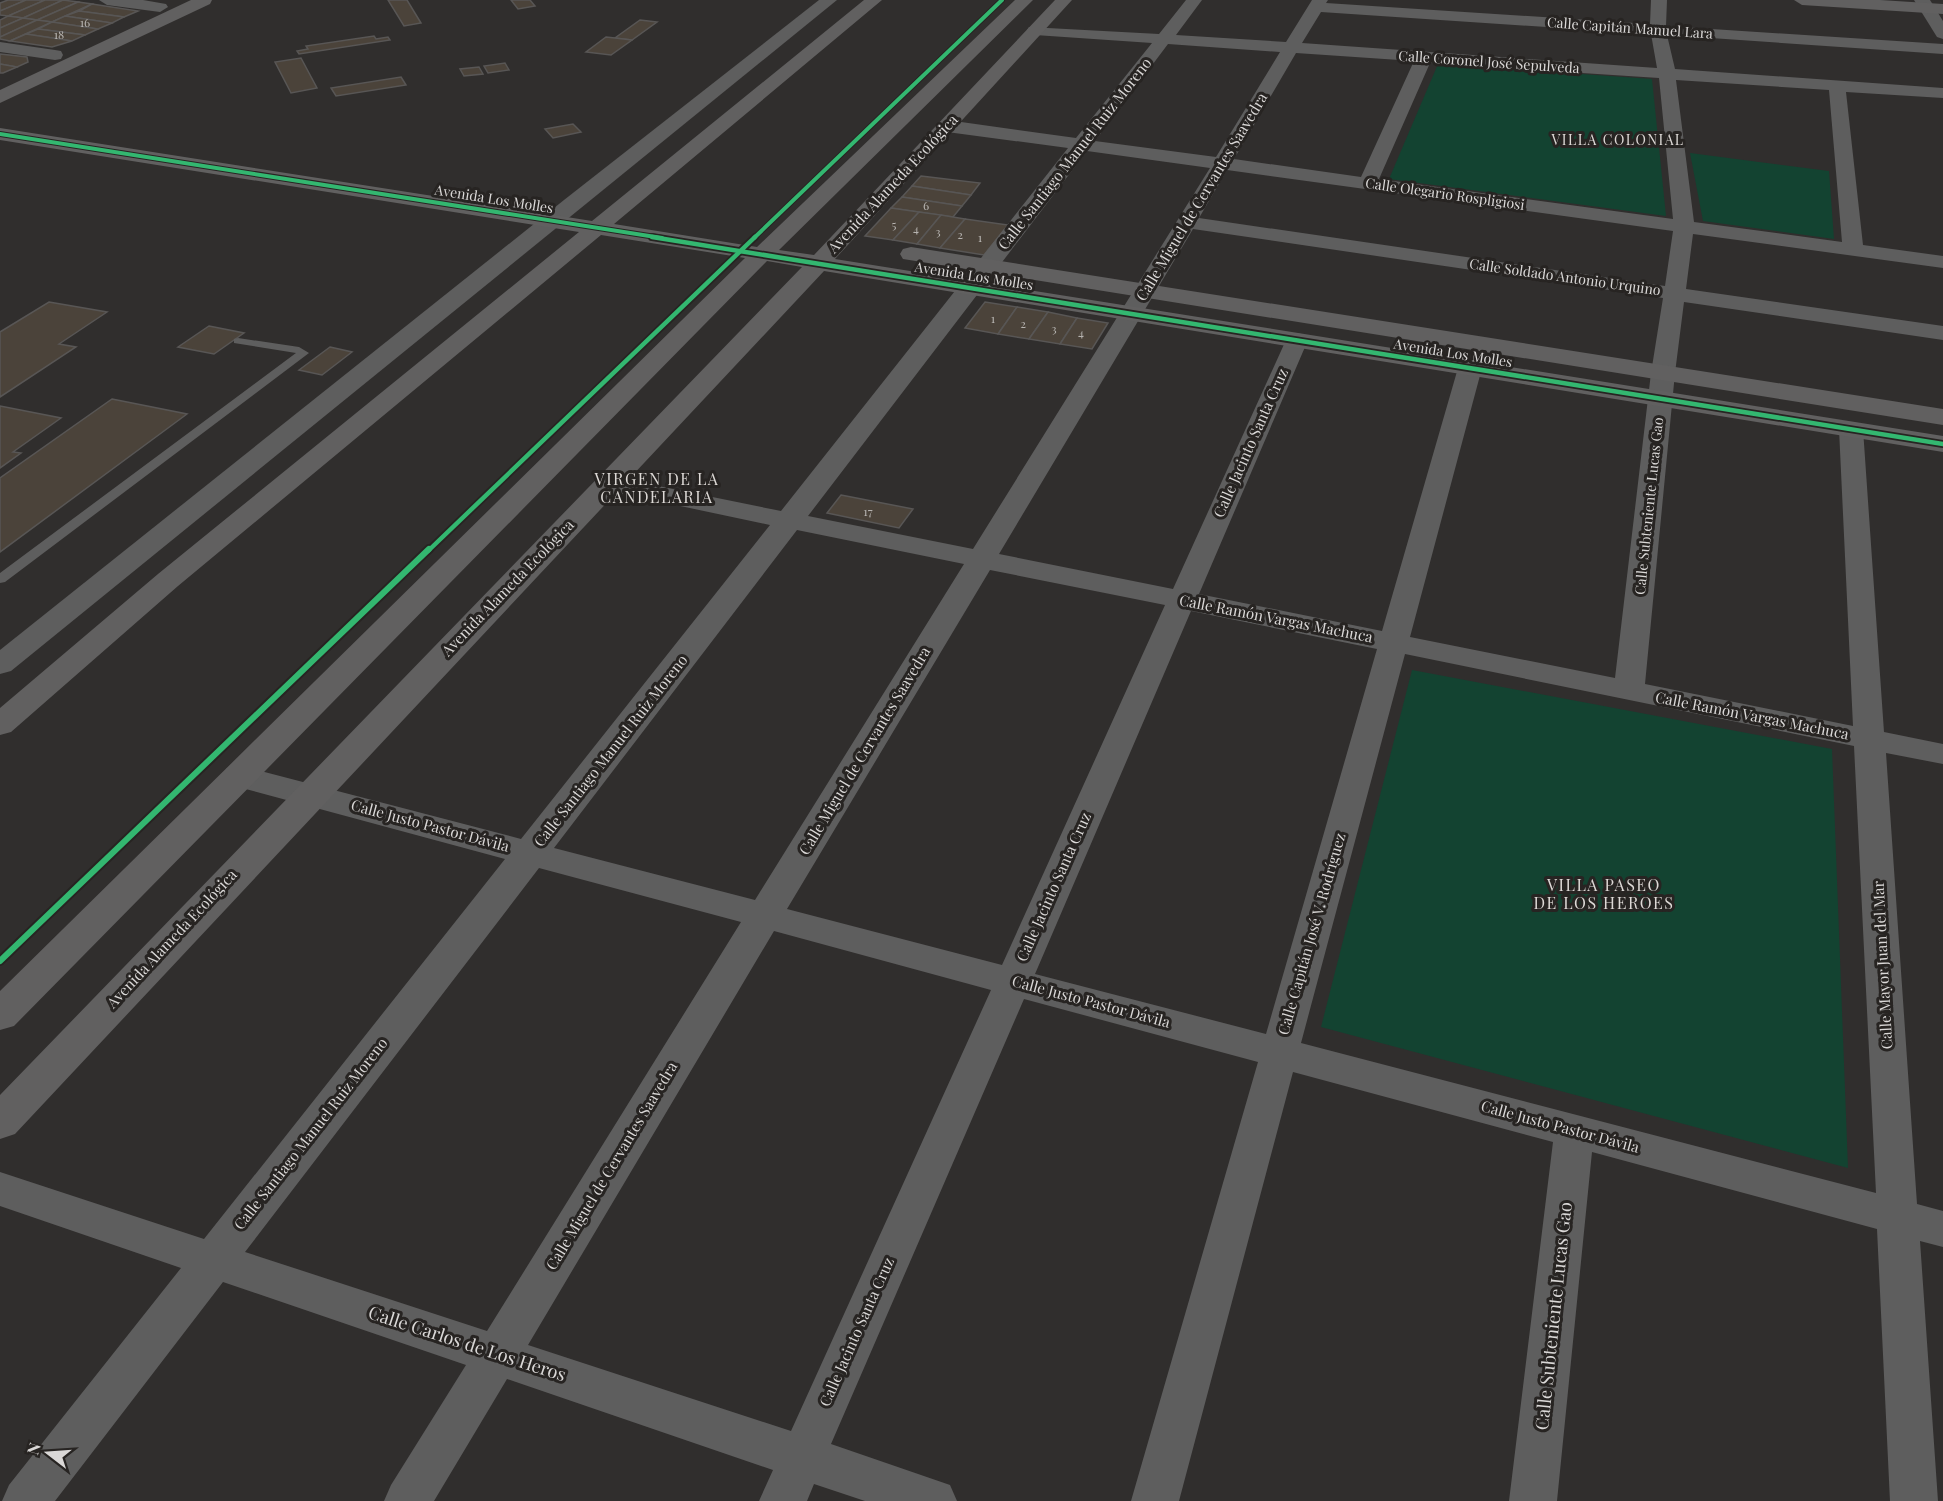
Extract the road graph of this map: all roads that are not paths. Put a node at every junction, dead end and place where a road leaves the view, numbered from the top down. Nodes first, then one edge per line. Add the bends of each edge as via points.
1 (107, 0) edge
2 (204, 0) edge
3 (829, 0) edge
4 (873, 0) edge
5 (1025, 0) edge
6 (1064, 0) edge
7 (1194, 0) edge
8 (1659, 0) edge
9 (1802, 0) edge
10 (1318, 3) edge
11 (167, 4) edge
12 (1931, 6) edge
13 (1035, 30) junction
14 (1658, 30) junction
15 (1943, 34) edge
16 (1164, 39) junction
17 (0, 47) edge
18 (1292, 48) junction
19 (1943, 49) edge
20 (55, 55) junction
21 (1424, 57) junction
22 (1667, 74) junction
23 (0, 81) edge
24 (1837, 86) junction
25 (1943, 93) edge
26 (0, 97) edge
27 (0, 120) edge
28 (947, 126) junction
29 (0, 134) edge
30 (1083, 144) junction
31 (1222, 164) junction
32 (1367, 184) junction
33 (571, 204) junction
34 (628, 212) junction
35 (552, 220) junction
36 (1187, 222) junction
37 (1684, 227) junction
38 (596, 228) junction
39 (738, 228) dead end
40 (829, 245) junction
41 (1853, 250) junction
42 (762, 254) junction
43 (1943, 262) edge
44 (980, 277) junction
45 (1675, 294) junction
46 (1139, 302) junction
47 (1943, 333) edge
48 (1297, 340) junction
49 (238, 341) dead end
50 (1470, 368) junction
51 (1661, 386) junction
52 (1943, 417) edge
53 (1851, 429) junction
54 (1943, 444) edge
55 (609, 484) junction
56 (790, 521) junction
57 (981, 560) junction
58 (0, 579) edge
59 (1182, 600) junction
60 (1393, 643) junction
61 (0, 665) edge
62 (1629, 691) junction
63 (0, 724) edge
64 (1869, 739) junction
65 (1943, 754) edge
66 (238, 776) junction
67 (311, 793) junction
68 (531, 853) junction
69 (765, 916) junction
70 (1013, 981) junction
71 (0, 1015) edge
72 (1279, 1052) junction
73 (0, 1122) edge
74 (1574, 1131) junction
75 (0, 1189) edge
76 (1897, 1217) junction
77 (1943, 1229) edge
78 (213, 1260) junction
79 (497, 1354) junction
80 (802, 1457) junction
81 (26, 1501) edge
82 (408, 1501) edge
83 (783, 1501) edge
84 (933, 1501) edge
85 (1155, 1501) edge
86 (1533, 1501) edge
87 (1914, 1501) edge

1 - 11 street
2 - 26 street
3 - 33 street
4 - 34 street
5 - 40 street, Avenida Alameda Ecológica
6 - 13 street, Avenida Alameda Ecológica
7 - 16 street, Calle Santiago Manuel Ruiz Moreno
8 - 14 street, Calle Subteniente Lucas Gao
9 - 12 street
10 - 14 street, Calle Capitán Manuel Lara
10 - 18 street, Calle Miguel de Cervantes Saavedra
11 - 20 street
12 - 15 street
13 - 16 street, Calle Coronel José Sepulveda
13 - 28 street, Avenida Alameda Ecológica
14 - 19 street, Calle Capitán Manuel Lara
14 - 22 street, Calle Subteniente Lucas Gao
16 - 18 street, Calle Coronel José Sepulveda
16 - 30 street, Calle Santiago Manuel Ruiz Moreno
17 - 20 street
18 - 21 street, Calle Coronel José Sepulveda
18 - 31 street, Calle Miguel de Cervantes Saavedra
20 - 23 street
21 - 22 street, Calle Coronel José Sepulveda
21 - 32 street
22 - 24 street, Calle Coronel José Sepulveda
22 - 37 street, Calle Subteniente Lucas Gao
24 - 25 street, Calle Coronel José Sepulveda
24 - 41 street
27 - 33 street, Avenida Los Molles
28 - 30 street, Calle Olegario Rospligiosi
28 - 40 street, Avenida Alameda Ecológica
29 - 35 street, Avenida Los Molles
30 - 31 street, Calle Olegario Rospligiosi
30 - 44 street, Calle Santiago Manuel Ruiz Moreno
31 - 32 street, Calle Olegario Rospligiosi
31 - 36 street, Calle Miguel de Cervantes Saavedra
32 - 37 street, Calle Olegario Rospligiosi
33 - 34 street, Avenida Los Molles
33 - 35 street
34 - 38 street
35 - 38 street, Avenida Los Molles
35 - 61 street
36 - 45 street, Calle Soldado Antonio Urquino
36 - 46 street, Calle Miguel de Cervantes Saavedra
37 - 41 street, Calle Olegario Rospligiosi
37 - 45 street, Calle Subteniente Lucas Gao
38 - 42 street, Avenida Los Molles
38 - 63 street via 168,580
39 - 40 street, Avenida Los Molles
40 - 42 street, Avenida Alameda Ecológica
40 - 42 street, Avenida Los Molles
40 - 44 street, Avenida Los Molles
40 - 44 street, Avenida Los Molles
40 - 55 street, Avenida Alameda Ecológica
41 - 43 street, Calle Olegario Rospligiosi
42 - 66 street, Avenida Alameda Ecológica
44 - 46 street, Avenida Los Molles
44 - 56 street, Calle Santiago Manuel Ruiz Moreno
45 - 47 street, Calle Soldado Antonio Urquino
45 - 51 street, Calle Subteniente Lucas Gao
46 - 48 street, Avenida Los Molles
46 - 51 street, Avenida Los Molles
46 - 57 street, Calle Miguel de Cervantes Saavedra
48 - 50 street, Avenida Los Molles
48 - 59 street, Calle Jacinto Santa Cruz
49 - 58 lane via 303,353
50 - 51 street, Avenida Los Molles
50 - 60 street, Calle Capitán José V. Rodríguez
51 - 52 street, Avenida Los Molles
51 - 53 street, Avenida Los Molles
51 - 62 street, Calle Subteniente Lucas Gao
53 - 54 street, Avenida Los Molles
53 - 64 street, Calle Mayor Juan del Mar
55 - 56 street, Calle Ramón Vargas Machuca
55 - 67 street, Avenida Alameda Ecológica
56 - 57 street, Calle Ramón Vargas Machuca
56 - 68 street, Calle Santiago Manuel Ruiz Moreno
57 - 59 street, Calle Ramón Vargas Machuca
57 - 69 street, Calle Miguel de Cervantes Saavedra
59 - 60 street, Calle Ramón Vargas Machuca
59 - 70 street, Calle Jacinto Santa Cruz
60 - 62 street, Calle Ramón Vargas Machuca
60 - 72 street, Calle Capitán José V. Rodríguez
62 - 64 street, Calle Ramón Vargas Machuca
64 - 65 street, Calle Ramón Vargas Machuca
64 - 76 street, Calle Mayor Juan del Mar
66 - 67 street, Calle Justo Pastor Dávila
66 - 71 street, Avenida Alameda Ecológica
67 - 68 street, Calle Justo Pastor Dávila
67 - 73 street, Avenida Alameda Ecológica
68 - 69 street, Calle Justo Pastor Dávila
68 - 78 street, Calle Santiago Manuel Ruiz Moreno
69 - 70 street, Calle Justo Pastor Dávila
69 - 79 street, Calle Miguel de Cervantes Saavedra
70 - 72 street, Calle Justo Pastor Dávila
70 - 80 street, Calle Jacinto Santa Cruz
72 - 74 street, Calle Justo Pastor Dávila
72 - 85 street, Calle Capitán José V. Rodríguez
74 - 76 street, Calle Justo Pastor Dávila
74 - 86 street, Calle Subteniente Lucas Gao
75 - 78 street, Calle Carlos de Los Heros
76 - 77 street, Calle Justo Pastor Dávila
76 - 87 street, Calle Mayor Juan del Mar
78 - 79 street, Calle Carlos de Los Heros
78 - 81 street, Calle Santiago Manuel Ruiz Moreno
79 - 80 street, Calle Carlos de Los Heros
79 - 82 street, Calle Miguel de Cervantes Saavedra
80 - 83 street, Calle Jacinto Santa Cruz
80 - 84 street, Calle Carlos de Los Heros

